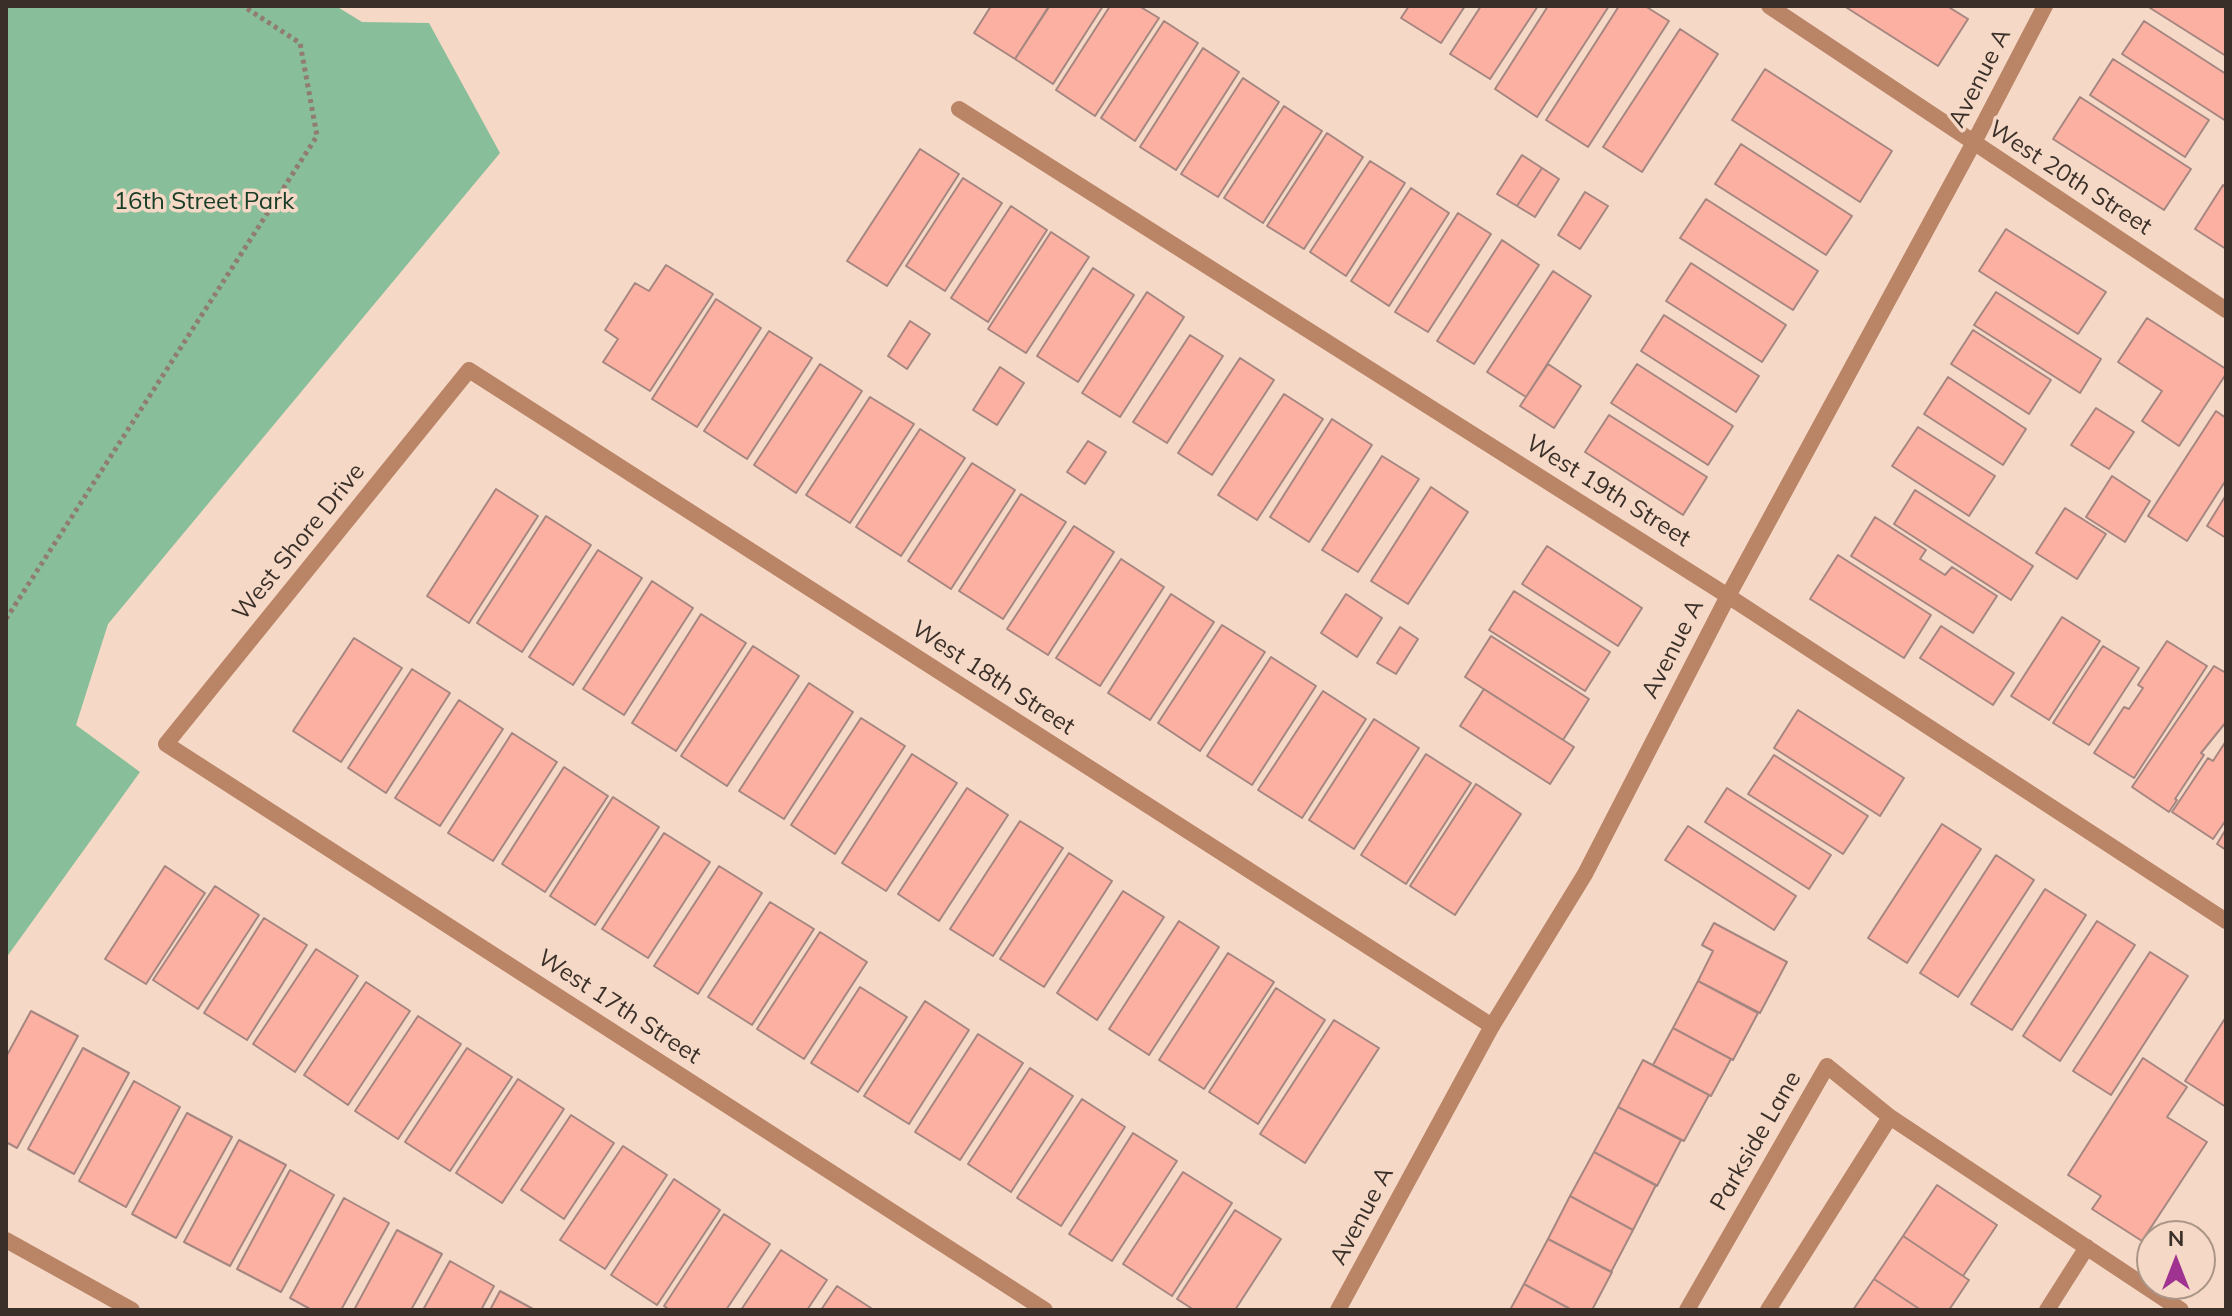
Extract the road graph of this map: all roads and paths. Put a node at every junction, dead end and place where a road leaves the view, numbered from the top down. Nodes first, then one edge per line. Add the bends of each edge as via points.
1 (243, 6) edge
2 (1769, 6) edge
3 (2045, 6) edge
4 (959, 109) dead end
5 (1973, 144) junction
6 (2226, 310) edge
7 (469, 370) joint
8 (1728, 596) junction
9 (6, 619) edge
10 (166, 744) joint
11 (2226, 921) edge
12 (1492, 1026) junction
13 (1890, 1117) junction
14 (6, 1240) edge
15 (2087, 1247) junction
16 (132, 1310) edge
17 (1045, 1310) edge
18 (1338, 1310) edge
19 (1687, 1310) edge
20 (1768, 1310) edge
21 (2047, 1310) edge
22 (2181, 1310) edge

1 - 9 path via 300,43 317,136
2 - 5 street, West 20th Street
3 - 5 street, Avenue A
4 - 8 street, West 19th Street
5 - 6 street, West 20th Street
5 - 8 street, Avenue A
7 - 10 street, West Shore Drive
7 - 12 street, West 18th Street
8 - 11 street, West 19th Street
8 - 12 street, Avenue A via 1585,874
10 - 17 street, West 17th Street
12 - 18 street, Avenue A
13 - 15 street, Parkside Lane
13 - 19 street, Parkside Lane via 1827,1066
13 - 20 street
14 - 16 street
15 - 21 street
15 - 22 street, Parkside Lane

